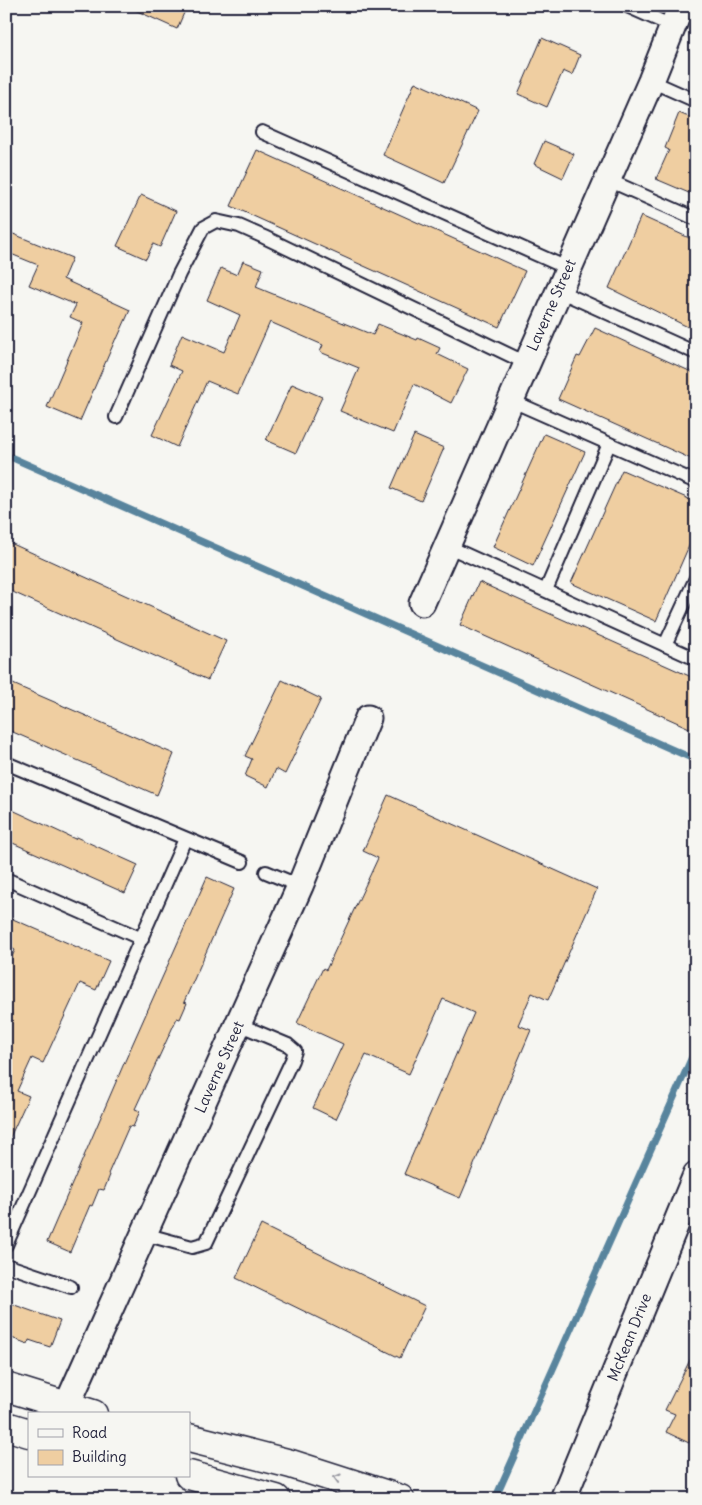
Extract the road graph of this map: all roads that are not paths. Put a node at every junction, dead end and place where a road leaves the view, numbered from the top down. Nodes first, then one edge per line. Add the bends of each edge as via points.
1 (627, 6) edge
2 (677, 16) edge
3 (651, 81) junction
4 (696, 101) edge
5 (262, 132) dead end
6 (606, 179) junction
7 (696, 219) edge
8 (568, 268) junction
9 (558, 290) junction
10 (696, 353) edge
11 (526, 363) junction
12 (510, 400) junction
13 (116, 416) dead end
14 (609, 444) junction
15 (696, 482) edge
16 (447, 546) junction
17 (696, 578) edge
18 (546, 590) junction
19 (422, 603) dead end
20 (665, 645) junction
21 (696, 659) edge
22 (368, 718) dead end
23 (6, 763) edge
24 (185, 839) junction
25 (242, 862) dead end
26 (266, 872) dead end
27 (6, 879) edge
28 (300, 886) junction
29 (142, 939) junction
30 (238, 1024) junction
31 (696, 1175) edge
32 (144, 1234) junction
33 (6, 1245) edge
34 (6, 1265) edge
35 (71, 1287) dead end
36 (6, 1387) edge
37 (64, 1410) edge
38 (78, 1412) edge
39 (6, 1426) edge
40 (28, 1433) edge
41 (190, 1438) edge
42 (190, 1475) edge
43 (276, 1499) edge
44 (400, 1499) edge
45 (563, 1499) edge

1 - 2 lane
2 - 3 street, Laverne Street
3 - 4 lane
3 - 6 street, Laverne Street
5 - 8 lane
6 - 7 lane
6 - 8 street, Laverne Street
8 - 9 street, Laverne Street
9 - 10 lane
9 - 11 street, Laverne Street
11 - 12 street, Laverne Street
11 - 13 lane via 264,237 239,226 216,221 203,228 179,274
12 - 14 lane
12 - 16 street, Laverne Street
14 - 15 lane
14 - 18 lane
16 - 18 lane
16 - 19 street, Laverne Street
17 - 20 lane
18 - 20 lane
20 - 21 lane
22 - 28 street, Laverne Street
23 - 24 lane
24 - 25 lane
24 - 29 lane
26 - 28 lane
27 - 29 lane
28 - 30 street, Laverne Street
29 - 33 lane
30 - 32 street, Laverne Street
30 - 32 lane via 288,1045 295,1051 292,1060 206,1244 192,1247
31 - 45 street, McKean Drive
32 - 37 street, Laverne Street
34 - 35 lane
36 - 37 main road
37 - 38 main road
39 - 40 main road
44 -> 41 main road via 291,1464
42 - 43 main road

